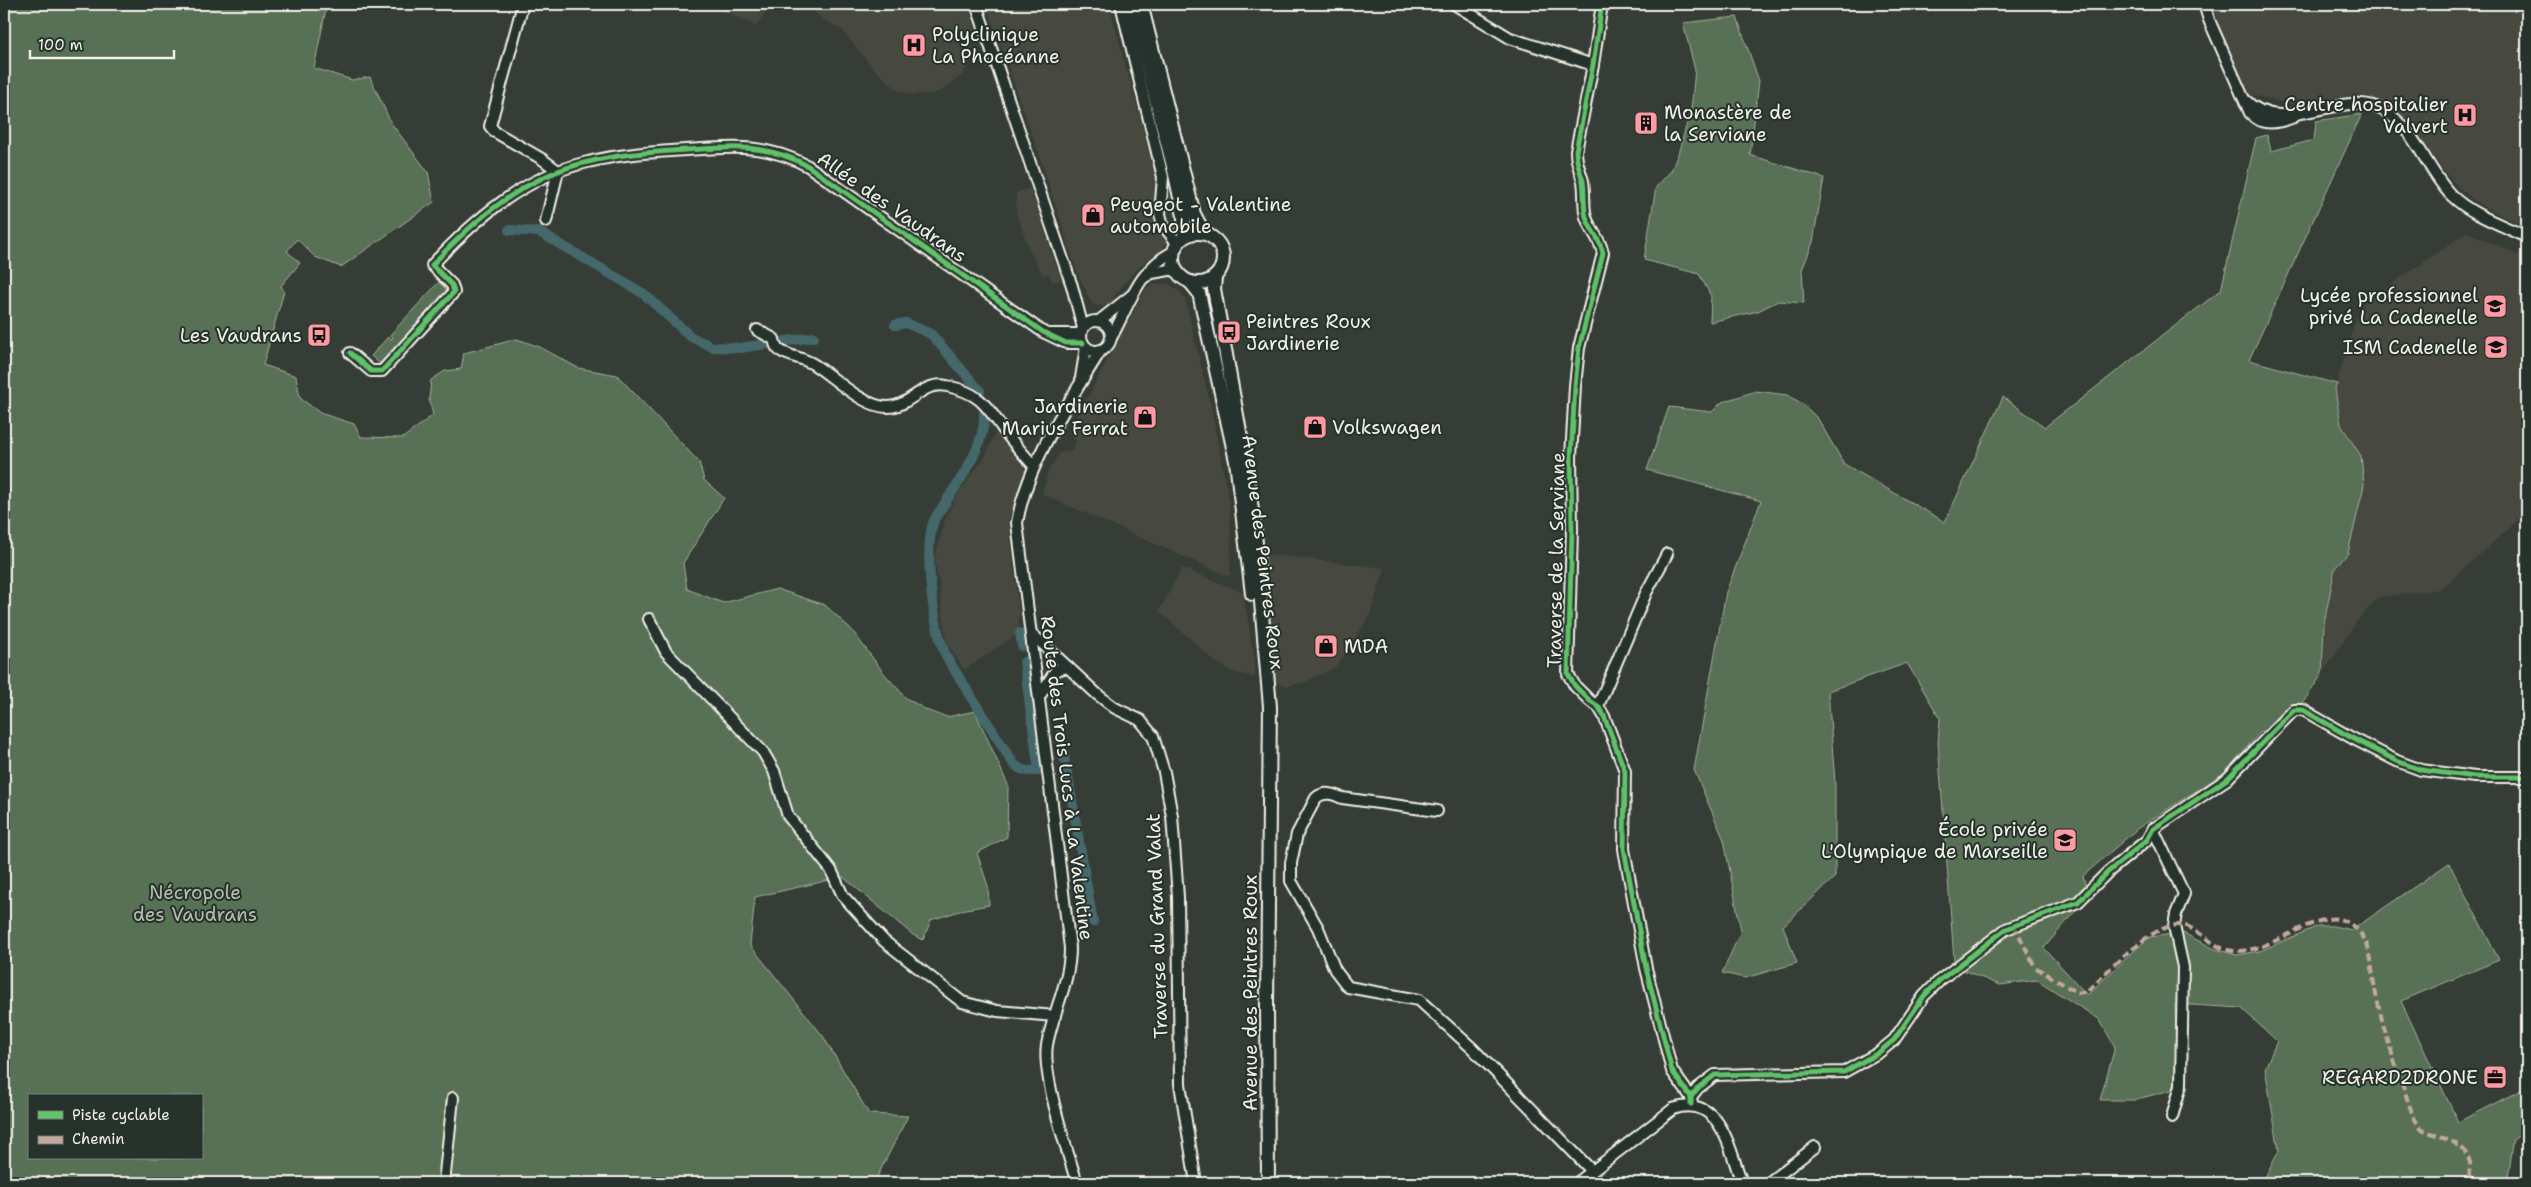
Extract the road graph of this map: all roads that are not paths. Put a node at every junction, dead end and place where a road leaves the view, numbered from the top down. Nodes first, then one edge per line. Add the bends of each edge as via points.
1 (523, 4) edge
2 (976, 4) edge
3 (1121, 4) edge
4 (1131, 4) edge
5 (1141, 4) edge
6 (1454, 4) edge
7 (1602, 4) edge
8 (2204, 4) edge
9 (1593, 65) junction
10 (558, 171) junction
11 (546, 221) dead end
12 (1204, 233) junction
13 (2527, 237) edge
14 (1178, 244) junction
15 (1175, 268) junction
16 (1215, 277) junction
17 (1142, 279) junction
18 (1190, 282) junction
19 (1132, 295) junction
20 (1099, 321) junction
21 (757, 330) dead end
22 (1083, 338) junction
23 (1111, 338) junction
24 (1101, 350) junction
25 (350, 353) dead end
26 (1080, 384) junction
27 (1034, 466) junction
28 (1667, 554) dead end
29 (649, 619) dead end
30 (1033, 635) junction
31 (1068, 667) junction
32 (1039, 698) junction
33 (1598, 706) junction
34 (2527, 777) edge
35 (1270, 802) junction
36 (1437, 811) dead end
37 (2153, 829) junction
38 (1055, 1016) junction
39 (453, 1098) dead end
40 (1691, 1101) junction
41 (2172, 1118) dead end
42 (1815, 1147) dead end
43 (1269, 1159) junction
44 (1592, 1171) junction
45 (444, 1183) edge
46 (1077, 1183) edge
47 (1196, 1183) edge
48 (1268, 1183) edge
49 (1276, 1183) edge
50 (1577, 1183) edge
51 (1742, 1183) edge
52 (1768, 1183) edge

1 - 10 street via 490,126
2 - 22 street, Route des Trois Lucs à La Valentine via 1072,286
3 - 14 street via 1162,177 1160,214
4 - 14 main road via 1184,216
5 - 12 main road via 1194,214
6 - 9 street via 1510,38
7 - 9 street, Traverse de la Serviane
8 - 13 street via 2208,20 2245,100 2252,108 2270,114 2367,104 2384,111 2403,126 2452,196 2482,216
9 - 33 street, Traverse de la Serviane via 1576,164 1583,181 1586,215 1600,238 1603,253 1579,348 1575,386 1568,668 1570,680 1590,702
10 - 11 street
10 - 22 street, Allée des Vaudrans via 633,154 739,146 772,151 808,166 1043,332
10 - 25 street, Allée des Vaudrans via 481,216 432,265 452,285 454,292 382,371 376,372 362,365
12 - 14 main road via 1194,232
12 - 16 main road via 1216,240 1223,252 1223,266
14 - 15 main road
14 - 17 street via 1151,265
15 - 17 street via 1152,273
15 - 18 main road
16 - 18 main road via 1199,284
16 - 35 main road, Avenue des Peintres Roux via 1214,289 1245,460 1254,532 1270,707
17 - 19 street
18 - 35 main road, Avenue des Peintres Roux via 1199,293 1236,461 1257,634
19 - 20 street
19 - 23 street
20 - 22 street via 1090,322
20 - 23 street via 1108,327
21 - 27 street via 881,407 900,405 933,385 947,386 971,395 989,407
22 - 24 street via 1090,350
22 - 26 street, Route des Trois Lucs à La Valentine
23 - 24 street
24 - 26 street, Route des Trois Lucs à La Valentine
26 - 27 street, Route des Trois Lucs à La Valentine
27 - 30 street, Route des Trois Lucs à La Valentine via 1021,499 1018,523
28 - 33 street via 1646,593
29 - 38 street via 666,652 763,752 774,771 788,816 830,870 844,896 884,942 962,1002 997,1011
30 - 31 street, Traverse du Grand Valat
30 - 32 street, Route des Trois Lucs à La Valentine
31 - 32 street via 1056,670
31 - 47 street, Traverse du Grand Valat via 1109,704 1140,720 1153,736 1164,772 1172,816 1178,897 1180,1084
32 - 38 street, Route des Trois Lucs à La Valentine via 1070,948 1070,969
33 - 40 street, Traverse de la Serviane via 1625,770 1624,849 1646,968 1672,1071
34 - 37 street via 2475,777 2421,770 2397,761 2298,708 2227,779
35 - 43 main road, Avenue des Peintres Roux
36 - 44 street via 1320,794 1297,834 1291,881 1318,928 1336,970 1348,987 1419,1000 1472,1048
37 - 40 street via 2147,840 2078,902 2006,929 1940,980 1924,996 1894,1040 1878,1053 1844,1072 1715,1075 1698,1088
37 - 41 street via 2184,894 2174,926 2183,968 2181,1085
38 - 46 street, Route des Trois Lucs à La Valentine via 1047,1047 1047,1068
39 - 45 street
40 - 44 street via 1673,1109
40 - 51 street via 1715,1118
42 - 52 street
43 - 48 main road, Avenue des Peintres Roux
43 - 49 main road
44 - 50 street

